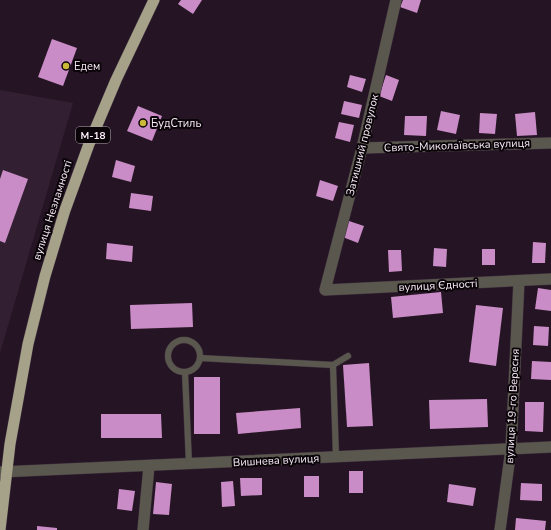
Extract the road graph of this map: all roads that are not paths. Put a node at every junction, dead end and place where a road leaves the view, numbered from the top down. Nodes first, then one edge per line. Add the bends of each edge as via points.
1 (154, 0) edge
2 (396, 0) edge
3 (551, 143) edge
4 (362, 148) junction
5 (551, 279) edge
6 (519, 281) junction
7 (325, 290) joint
8 (348, 356) dead end
9 (200, 358) junction
10 (333, 365) junction
11 (185, 372) junction
12 (551, 447) edge
13 (511, 450) junction
14 (336, 457) junction
15 (189, 464) junction
16 (149, 466) junction
17 (3, 471) edge
18 (0, 530) edge
19 (143, 530) edge
20 (500, 530) edge

1 - 17 highway, вулиця Незламності / М-18 via 116,80 64,210 44,276 28,344
2 - 4 street, Затишний провулок
3 - 4 street, Свято-Миколаївська вулиця
4 - 7 street, Затишний провулок
5 - 6 street, вулиця Єдності
6 - 7 street, вулиця Єдності
6 - 13 street, вулиця 19-го Вересня
8 - 10 lane
9 - 10 lane
9 - 11 lane via 193,370
9 - 11 lane via 199,350 192,342 176,342 169,351 170,362 172,367
10 - 14 lane
11 - 15 lane
12 - 13 street, Вишнева вулиця
13 - 14 street, Вишнева вулиця
13 - 20 street, вулиця 19-го Вересня
14 - 15 street, Вишнева вулиця
15 - 16 street, Вишнева вулиця
16 - 17 street, Вишнева вулиця
16 - 19 street
17 - 18 highway, М-18

